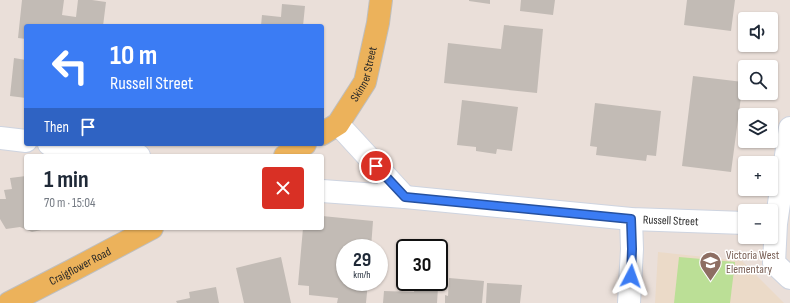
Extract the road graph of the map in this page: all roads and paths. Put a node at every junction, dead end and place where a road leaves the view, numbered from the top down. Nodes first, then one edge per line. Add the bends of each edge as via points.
1 (381, 0) edge
2 (790, 128) edge
3 (330, 129) edge
4 (0, 138) edge
5 (24, 141) edge
6 (64, 146) edge
7 (302, 146) edge
8 (125, 154) edge
9 (288, 154) edge
10 (324, 190) edge
11 (405, 197) junction
12 (631, 219) junction
13 (738, 223) edge
14 (779, 225) edge
15 (148, 230) edge
16 (790, 278) edge
17 (9, 303) edge
18 (629, 303) edge

1 - 3 main road, Skinner Street via 365,82
2 - 14 street
3 - 11 street
4 - 5 street
6 - 8 street
7 - 9 main road
10 - 11 street, Russell Street
11 - 12 street, Russell Street
12 - 13 street, Russell Street
12 - 18 street
14 - 16 street via 774,263
15 - 17 main road, Craigflower Road

